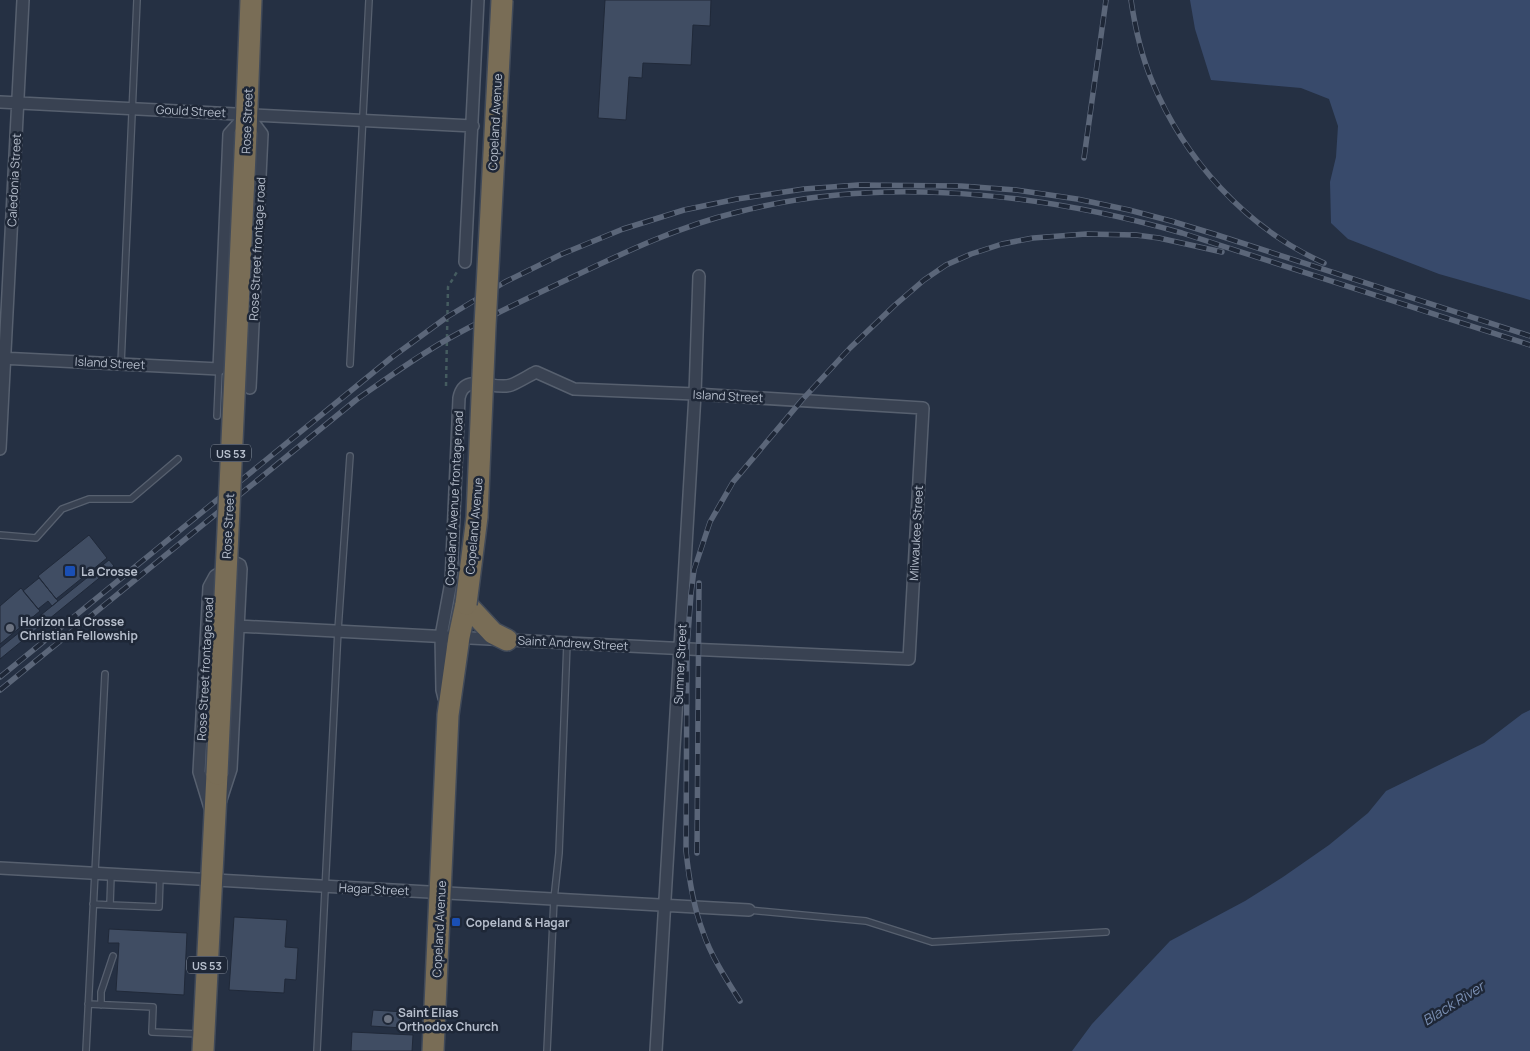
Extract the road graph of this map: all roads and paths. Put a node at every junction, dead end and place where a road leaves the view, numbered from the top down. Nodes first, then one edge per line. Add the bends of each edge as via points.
1 (23, 0) edge
2 (137, 0) edge
3 (251, 0) edge
4 (369, 0) edge
5 (478, 0) edge
6 (502, 0) edge
7 (0, 102) edge
8 (18, 103) junction
9 (132, 108) junction
10 (362, 120) junction
11 (247, 123) junction
12 (473, 126) junction
13 (465, 262) joint
14 (699, 276) dead end
15 (3, 358) edge
16 (121, 364) junction
17 (350, 364) dead end
18 (219, 369) junction
19 (536, 372) joint
20 (446, 386) dead end
21 (250, 388) dead end
22 (695, 394) junction
23 (923, 408) joint
24 (217, 416) dead end
25 (0, 449) edge
26 (350, 456) dead end
27 (178, 459) dead end
28 (0, 535) edge
29 (466, 604) junction
30 (238, 626) junction
31 (338, 630) junction
32 (450, 637) junction
33 (507, 640) junction
34 (567, 643) junction
35 (681, 649) junction
36 (909, 659) joint
37 (105, 674) dead end
38 (214, 821) junction
39 (0, 868) edge
40 (94, 874) junction
41 (111, 875) junction
42 (160, 877) junction
43 (212, 880) junction
44 (325, 886) junction
45 (441, 893) junction
46 (554, 899) junction
47 (93, 904) junction
48 (110, 905) junction
49 (666, 905) junction
50 (749, 910) joint
51 (1106, 932) dead end
52 (113, 956) dead end
53 (88, 1004) junction
54 (102, 1005) junction
55 (204, 1043) edge
56 (86, 1051) edge
57 (317, 1051) edge
58 (433, 1051) edge
59 (547, 1051) edge
60 (656, 1051) edge

1 - 8 street, Caledonia Street
2 - 9 lane
3 - 11 highway, Rose Street / US 53
4 - 10 lane
5 - 12 street
6 - 29 highway, Copeland Avenue, bridge via 477,517
7 - 8 street, Gould Street
8 - 9 street, Gould Street
8 - 15 street, Caledonia Street
9 - 11 street, Gould Street
9 - 16 lane
10 - 11 street, Gould Street
10 - 12 street, Gould Street
10 - 17 lane
11 - 18 street via 229,134
11 - 21 street, Rose Street frontage road via 262,134
11 - 38 highway, Rose Street / US 53, bridge
12 - 13 street
13 - 20 path via 448,287
14 - 22 street, Sumner Street
15 - 16 street, Island Street
15 - 25 street, Caledonia Street
16 - 18 street, Island Street
18 - 24 lane
19 - 22 street, Island Street via 574,389
19 - 32 street, Copeland Avenue frontage road via 509,386 473,383 461,391
22 - 23 street, Island Street
22 - 35 street, Sumner Street
23 - 36 street, Milwaukee Street
26 - 31 lane
27 - 28 lane via 131,499 89,499 62,509 36,538
29 - 32 highway, Copeland Avenue
29 - 33 highway via 493,633
30 - 31 street, Saint Andrew Street
30 - 38 street via 231,769
30 - 38 street, Rose Street frontage road via 240,565 236,563 215,576 209,587 199,772
31 - 32 street, Saint Andrew Street
31 - 44 lane
32 - 33 street, Saint Andrew Street
32 - 45 highway, Copeland Avenue
33 - 34 street, Saint Andrew Street
34 - 35 street, Saint Andrew Street
34 - 46 lane via 559,853
35 - 36 street, Saint Andrew Street
35 - 49 street, Sumner Street
37 - 40 lane
38 - 43 highway, Rose Street / US 53
39 - 40 street, Hagar Street
40 - 41 street, Hagar Street
40 - 47 lane
41 - 42 street, Hagar Street
41 - 48 lane
42 - 43 street, Hagar Street
42 - 48 lane via 159,907
43 - 44 street, Hagar Street
43 - 55 highway, Rose Street / US 53
44 - 45 street, Hagar Street
44 - 57 lane
45 - 46 street, Hagar Street
45 - 58 highway, Copeland Avenue
46 - 49 street, Hagar Street
46 - 59 lane
47 - 48 lane
47 - 53 lane
49 - 50 street, Hagar Street
49 - 60 street, Sumner Street
50 - 51 lane via 866,920 932,942
52 - 54 lane via 101,992
53 - 54 lane
53 - 56 lane
54 - 55 lane via 154,1007 152,1032

